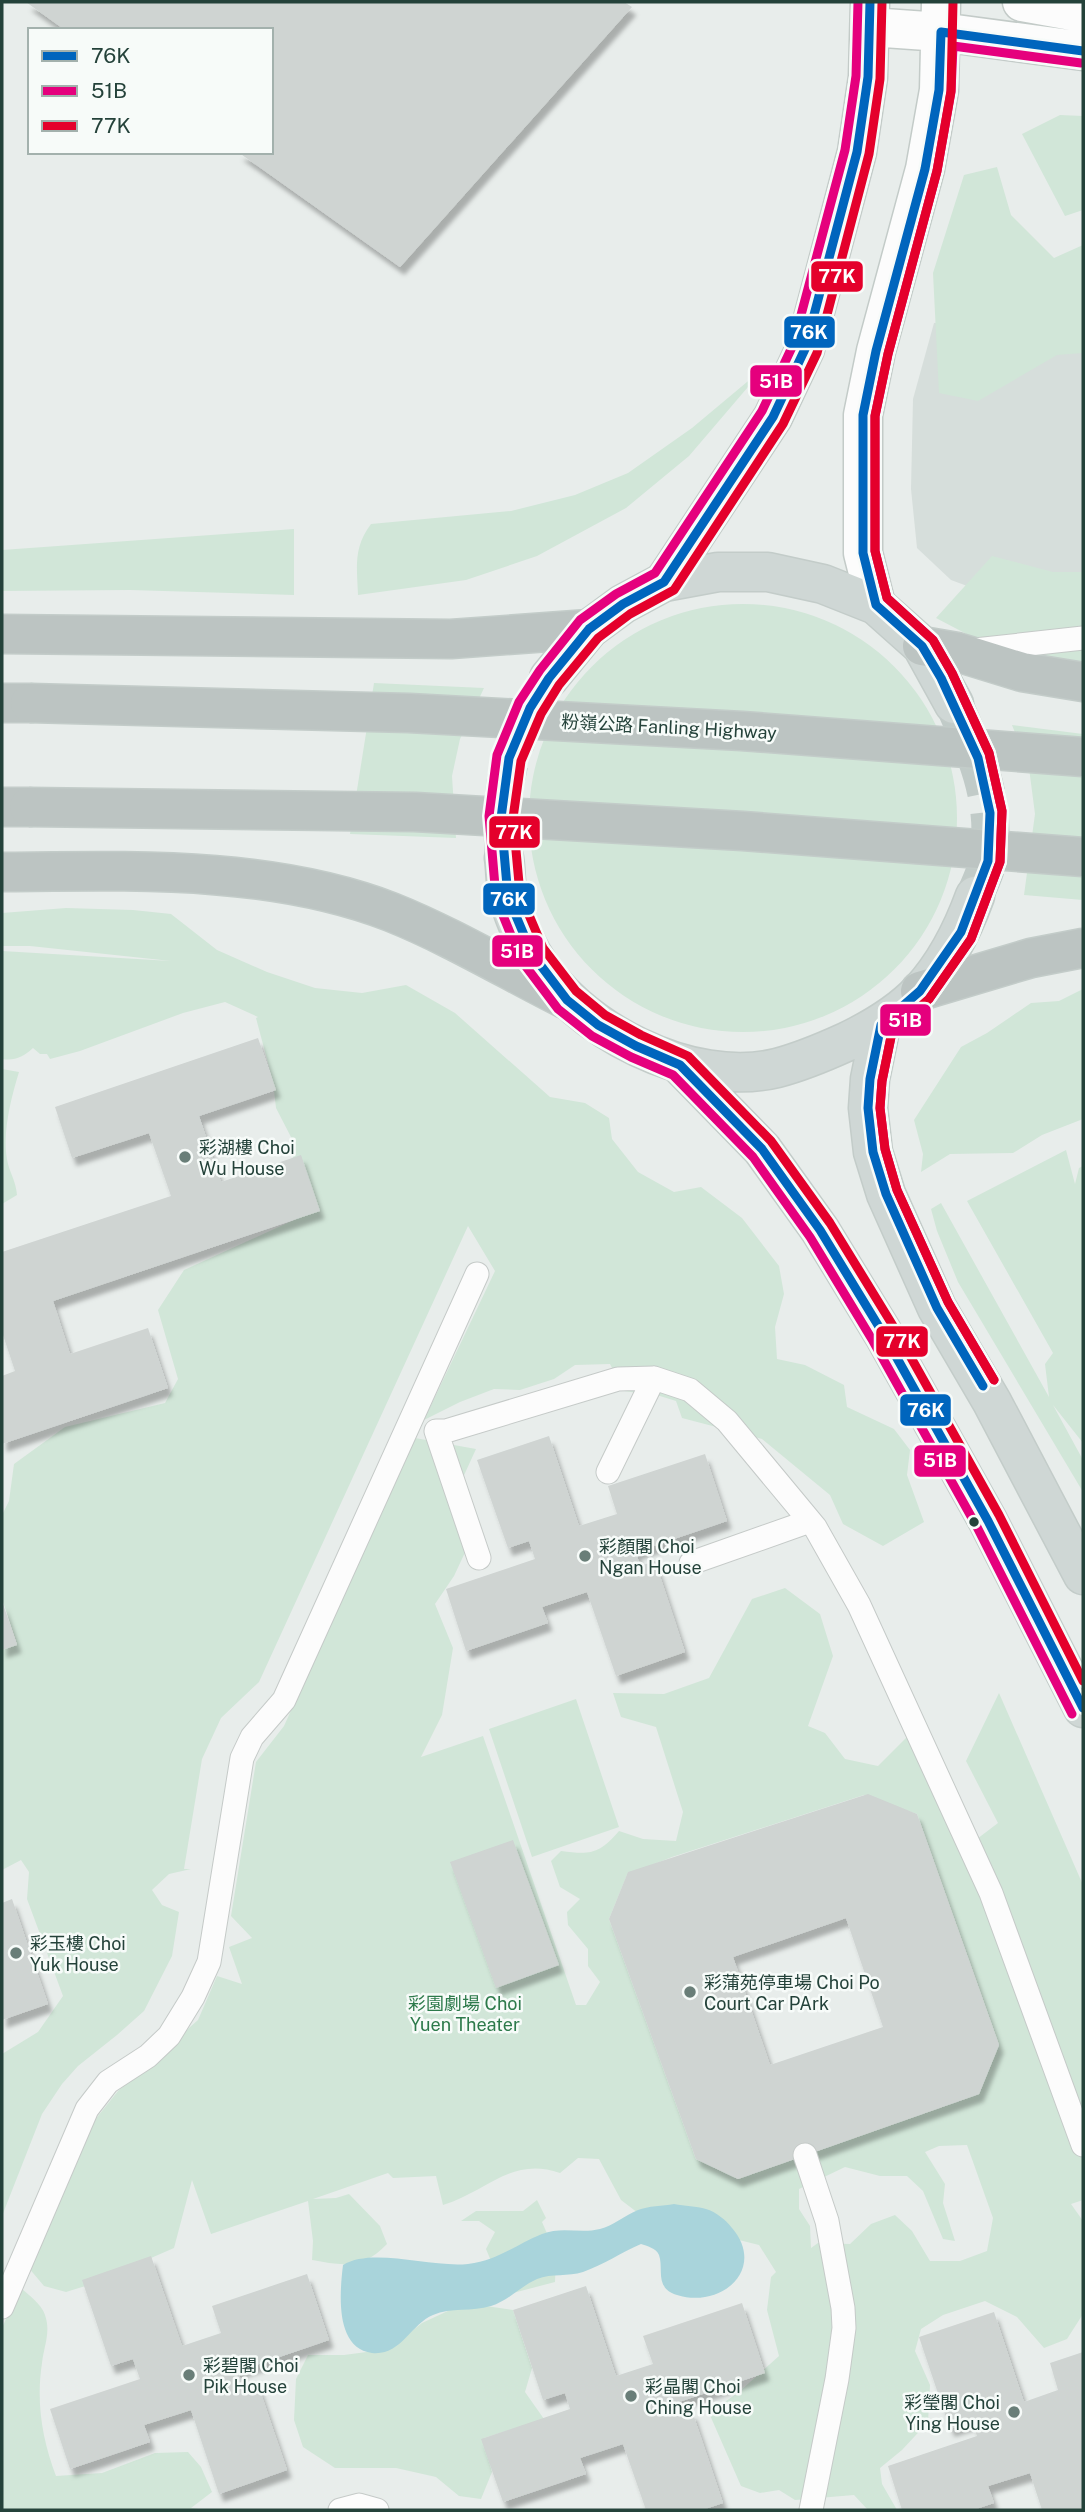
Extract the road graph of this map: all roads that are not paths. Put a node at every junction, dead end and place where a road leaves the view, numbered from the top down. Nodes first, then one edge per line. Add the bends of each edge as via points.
1 (1022, 2) edge
2 (1083, 13) edge
3 (870, 14) edge
4 (941, 17) edge
5 (1083, 51) edge
6 (664, 582) junction
7 (876, 605) junction
8 (589, 629) junction
9 (2, 634) edge
10 (1083, 638) edge
11 (940, 649) junction
12 (549, 678) tunnel mouth
13 (1083, 682) edge
14 (16, 703) edge
15 (954, 704) tunnel mouth
16 (1083, 757) edge
17 (15, 807) edge
18 (1083, 856) edge
19 (505, 858) tunnel mouth
20 (2, 872) edge
21 (975, 896) tunnel mouth
22 (1083, 948) edge
23 (920, 991) junction
24 (566, 1000) junction
25 (881, 1025) junction
26 (680, 1065) junction
27 (477, 1274) dead end
28 (654, 1378) junction
29 (608, 1472) dead end
30 (810, 1521) junction
31 (479, 1558) dead end
32 (691, 1563) dead end
33 (1083, 1575) edge
34 (1083, 1708) edge
35 (1083, 2145) edge
36 (806, 2155) dead end
37 (2, 2307) edge
38 (340, 2510) edge
39 (377, 2510) edge
40 (811, 2510) edge

1 - 2 main road
3 - 4 main road
3 - 6 main road via 868,77 857,152 805,349 773,417
4 - 5 main road
4 - 7 main road via 939,90 925,169 863,415 863,553
6 - 7 main road via 718,572 768,572 823,584
6 - 8 main road
7 - 11 main road
8 - 9 highway via 451,639
8 - 12 main road
10 - 11 lane
11 - 13 highway via 1022,672
11 - 15 main road
14 - 16 highway, 粉嶺公路 Fanling Highway, bridge via 409,713 742,731
17 - 18 highway, bridge via 415,812
19 - 24 main road via 508,897 532,954
20 - 24 highway via 147,871 241,877 311,889 390,912
21 - 23 main road via 961,932
22 - 23 highway via 1031,958
23 - 25 main road
24 - 26 main road via 598,1025
25 - 26 main road via 824,1052 775,1068 738,1072
25 - 33 main road via 868,1108 873,1152 886,1194 937,1308
26 - 34 main road via 762,1149 820,1230 988,1521
27 - 37 lane via 284,1700 252,1737 242,1758 209,1962 193,1997 169,2036 108,2082 87,2109
28 - 29 lane
28 - 30 lane via 690,1390 727,1420
28 - 31 lane via 618,1379 436,1431
30 - 32 lane
30 - 35 lane via 859,1605 991,1893
36 - 40 lane via 827,2221 844,2328
38 - 39 lane via 359,2505

